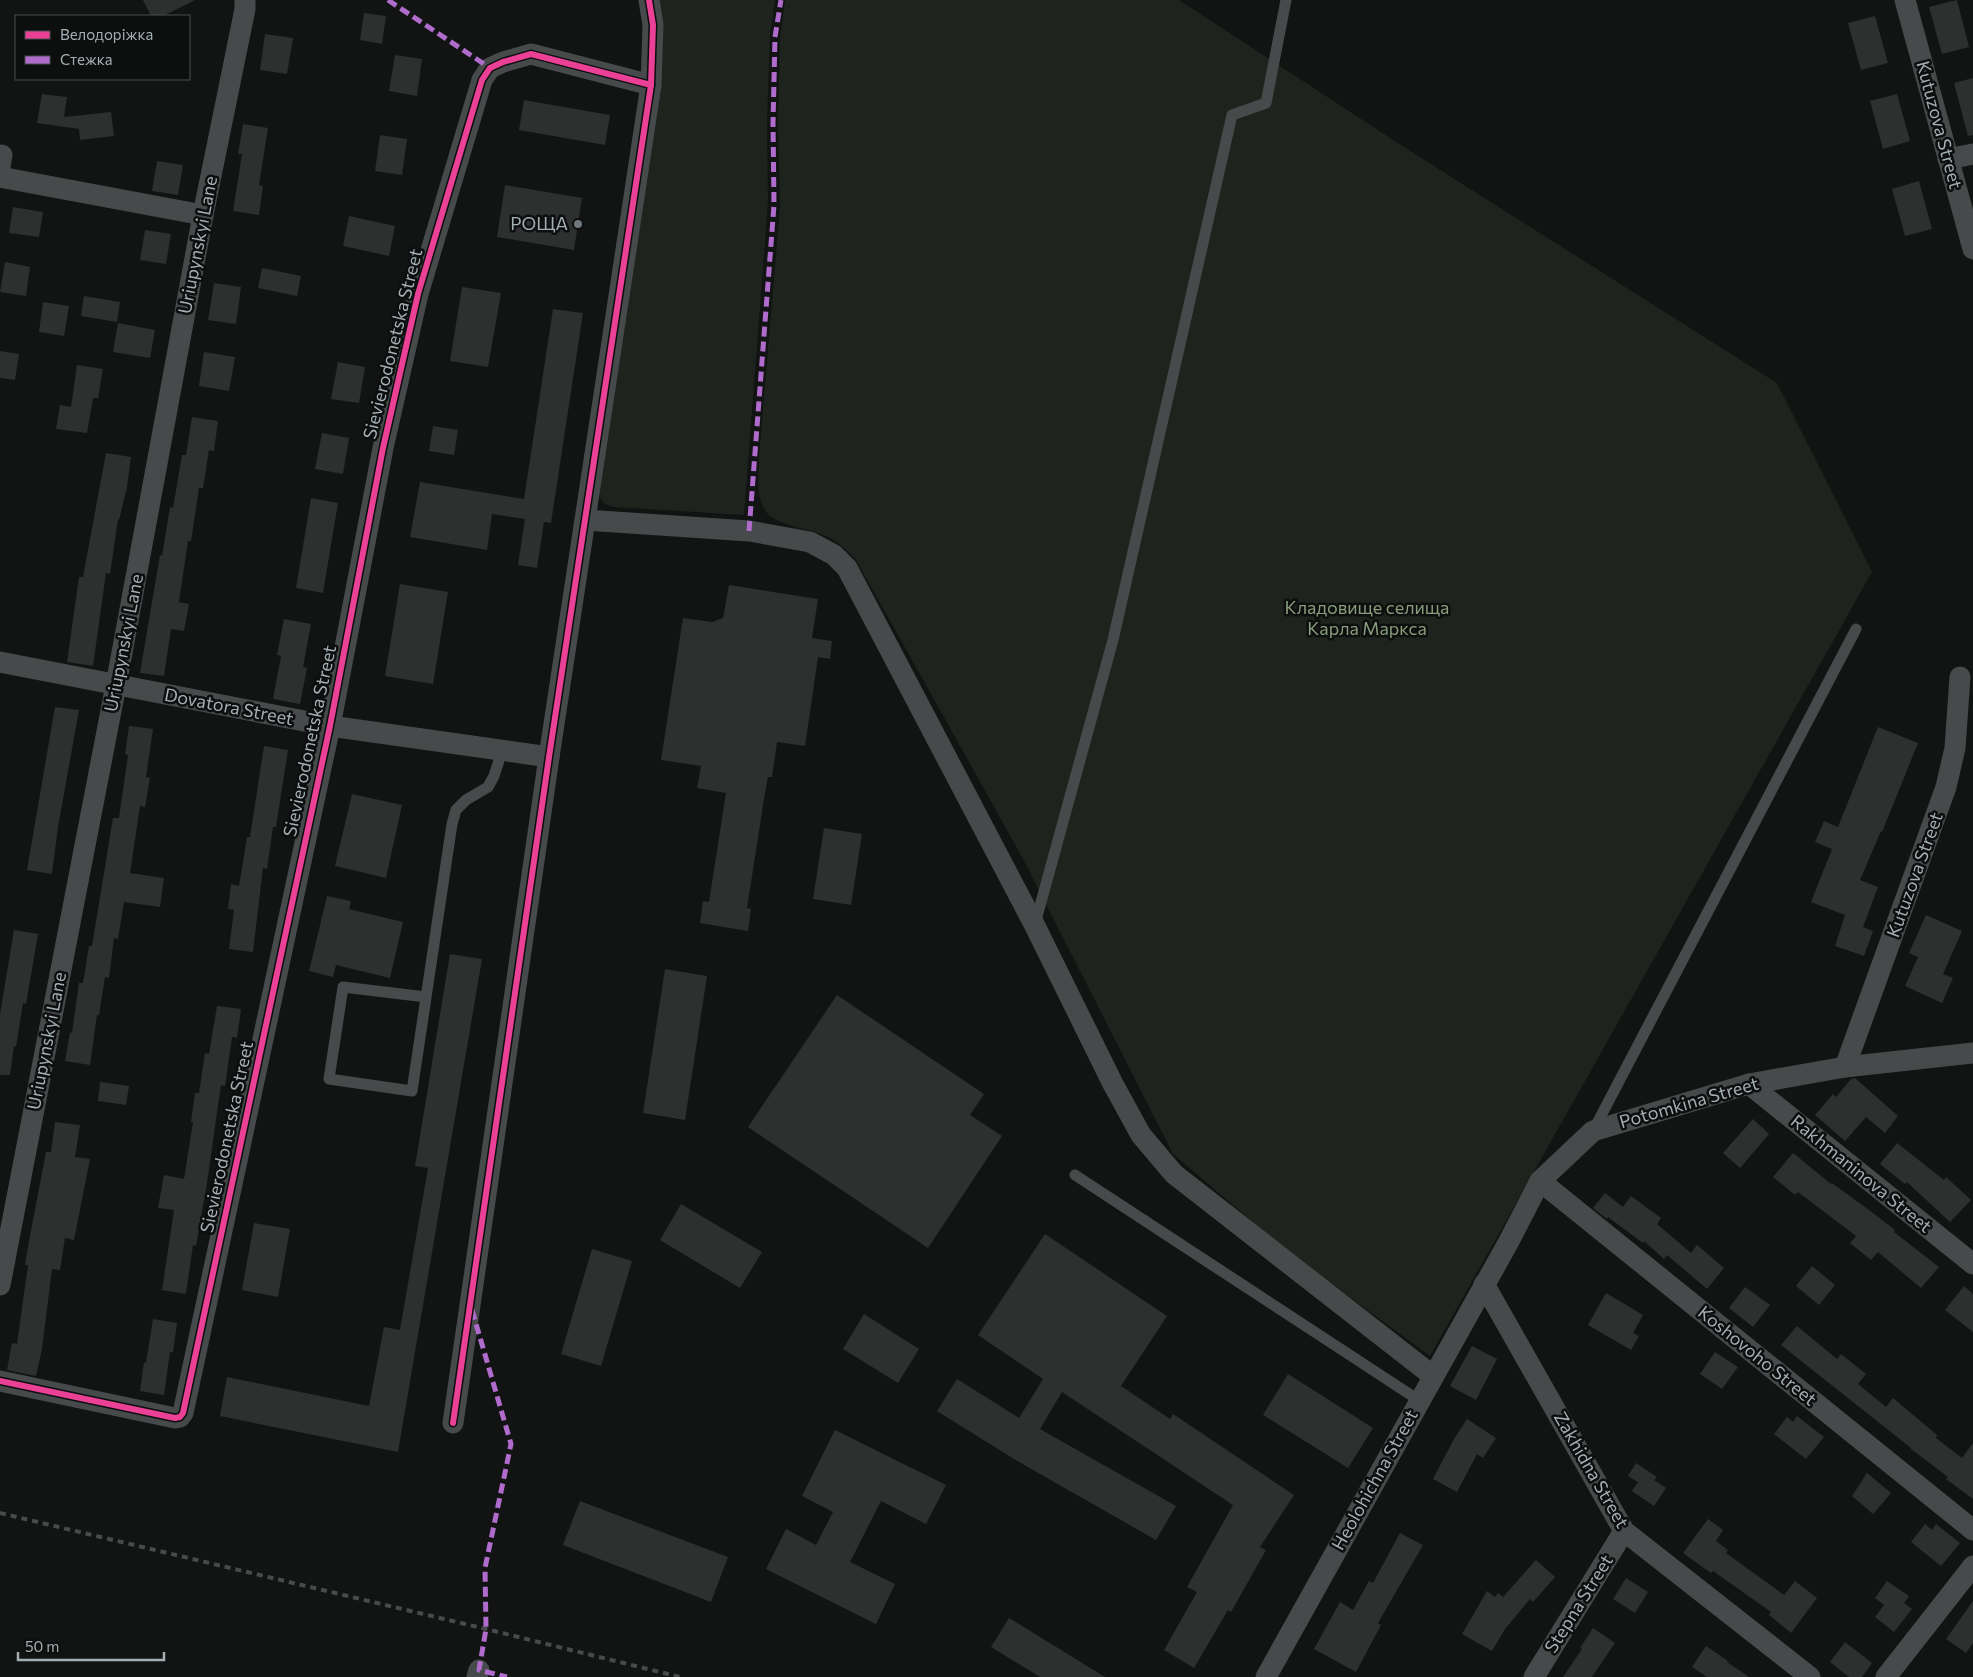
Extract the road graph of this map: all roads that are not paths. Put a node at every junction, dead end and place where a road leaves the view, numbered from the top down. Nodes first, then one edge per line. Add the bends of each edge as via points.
1 (245, 0) edge
2 (649, 0) edge
3 (1286, 0) edge
4 (1905, 0) edge
5 (650, 85) junction
6 (1973, 154) edge
7 (1948, 159) junction
8 (0, 177) edge
9 (203, 214) junction
10 (1973, 250) edge
11 (585, 520) junction
12 (1856, 629) dead end
13 (0, 662) edge
14 (1960, 677) dead end
15 (116, 685) junction
16 (330, 726) junction
17 (502, 752) junction
18 (549, 757) junction
19 (1035, 926) junction
20 (426, 997) junction
21 (1973, 1053) edge
22 (1845, 1067) junction
23 (1749, 1084) junction
24 (1593, 1131) junction
25 (1075, 1175) dead end
26 (1540, 1182) junction
27 (1973, 1264) edge
28 (1484, 1284) junction
29 (0, 1286) edge
30 (1434, 1376) junction
31 (0, 1381) edge
32 (1420, 1401) junction
33 (453, 1423) dead end
34 (1973, 1530) edge
35 (1624, 1531) junction
36 (1973, 1566) edge
37 (1266, 1677) edge
38 (1534, 1677) edge
39 (1810, 1677) edge
40 (1886, 1677) edge

1 - 9 street, Uriupynskyi Lane
2 - 5 street via 653,25
3 - 19 lane via 1266,103 1232,115 1112,640
4 - 7 street, Kutuzova Street
5 - 11 street
5 - 16 street, Sievierodonetska Street via 531,54 490,68 482,80 418,294 382,448
6 - 7 street
7 - 10 street, Kutuzova Street
8 - 9 street
9 - 15 street, Uriupynskyi Lane
11 - 18 street
11 - 19 street via 749,532 810,542 834,555 847,568
12 - 24 lane
13 - 15 street, Dovatora Street
14 - 22 street, Kutuzova Street via 1955,748 1946,787
15 - 16 street, Dovatora Street
15 - 29 street, Uriupynskyi Lane
16 - 17 street, Dovatora Street
16 - 31 street, Sievierodonetska Street via 183,1412 175,1418
17 - 18 street, Dovatora Street
17 - 20 lane via 488,787 456,810
18 - 33 street
19 - 30 street via 1141,1135 1174,1174
20 - 20 lane via 412,1091 329,1080 343,987
21 - 22 street, Potomkina Street
22 - 23 street, Potomkina Street
23 - 24 street, Potomkina Street
23 - 27 street, Rakhmaninova Street
24 - 26 street, Potomkina Street
25 - 32 lane
26 - 28 street, Potomkina Street
26 - 34 street, Koshovoho Street
28 - 30 street, Heolohichna Street
28 - 35 street, Zakhidna Street
30 - 32 street, Heolohichna Street
32 - 37 street, Heolohichna Street
35 - 38 street, Stepna Street
35 - 39 street, Zakhidna Street
36 - 40 street

